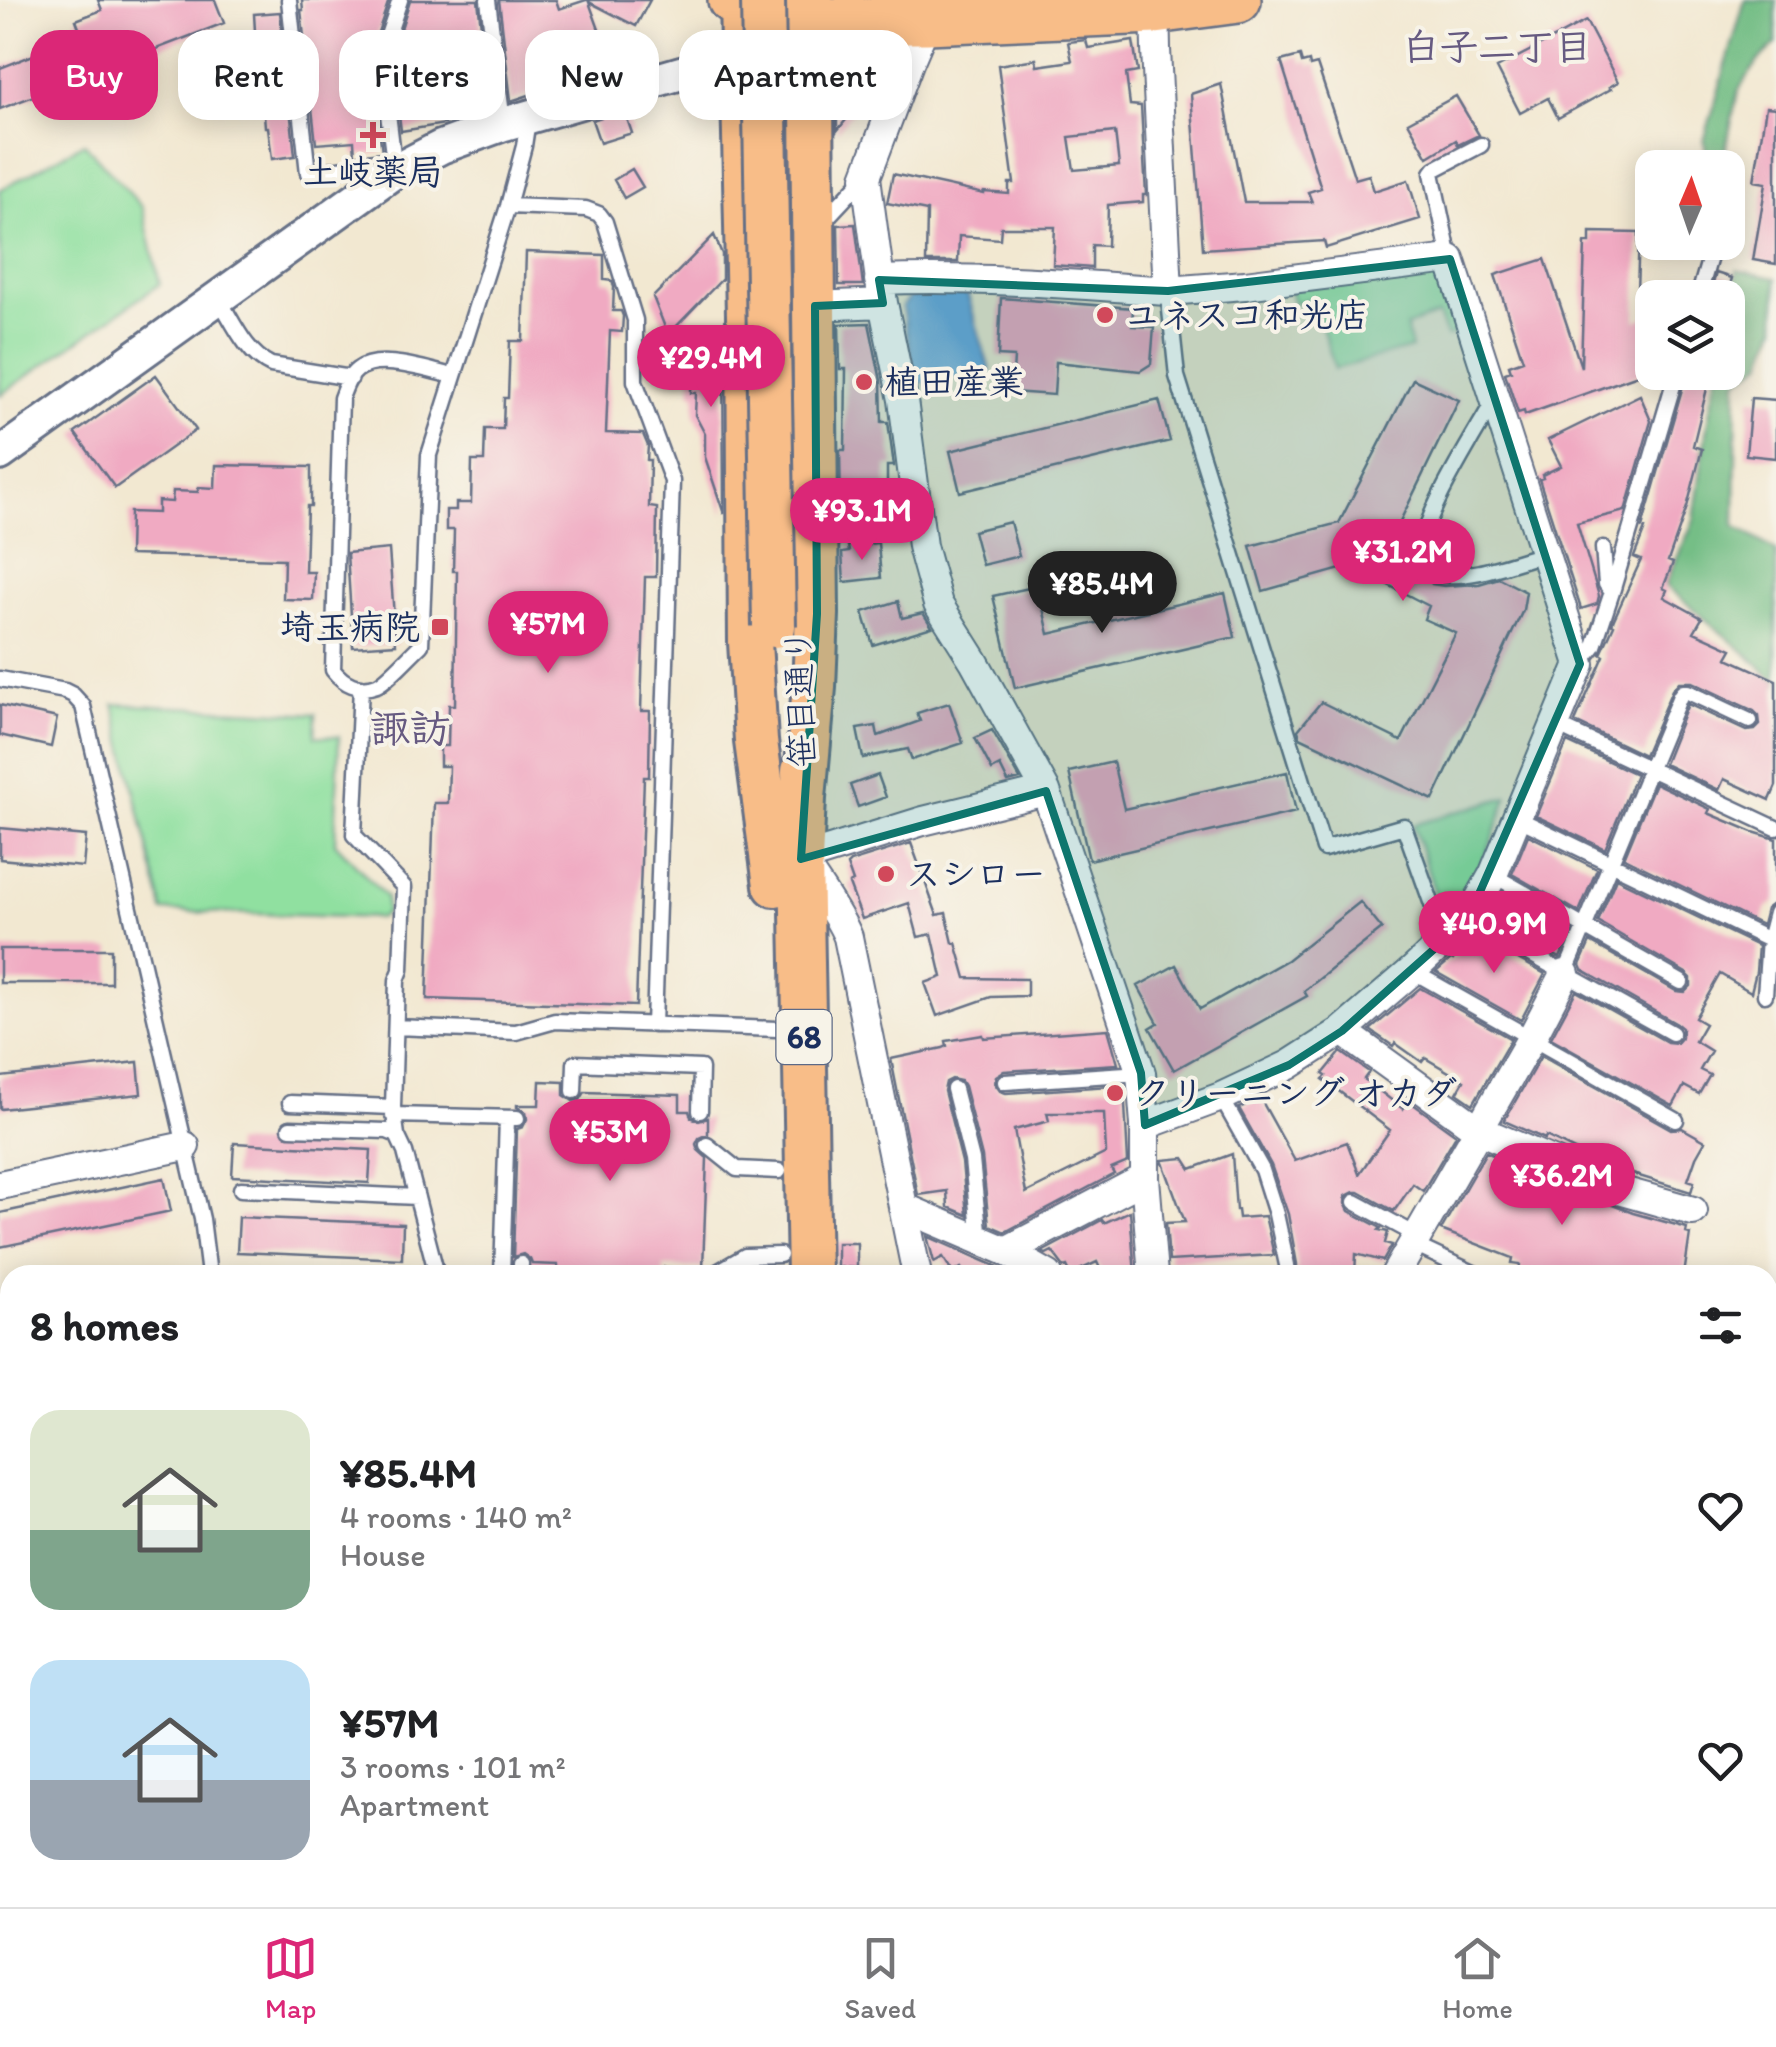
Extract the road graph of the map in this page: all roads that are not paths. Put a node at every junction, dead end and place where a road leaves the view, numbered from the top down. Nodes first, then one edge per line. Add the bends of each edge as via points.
1 (290, 0) edge
2 (400, 0) edge
3 (488, 0) edge
4 (1238, 0) edge
5 (773, 5) edge
6 (1155, 5) edge
7 (927, 22) junction
8 (757, 30) edge
9 (679, 74) edge
10 (744, 120) edge
11 (516, 121) junction
12 (813, 132) junction
13 (744, 136) junction
14 (1481, 145) dead end
15 (396, 171) junction
16 (866, 177) junction
17 (508, 206) junction
18 (814, 231) junction
19 (1450, 260) junction
20 (1168, 291) junction
21 (881, 292) junction
22 (218, 298) junction
23 (816, 306) junction
24 (454, 376) junction
25 (351, 378) junction
26 (1673, 390) edge
27 (1495, 399) junction
28 (0, 454) edge
29 (1603, 548) dead end
30 (1544, 554) junction
31 (1612, 592) junction
32 (785, 620) junction
33 (1580, 664) junction
34 (0, 679) edge
35 (361, 687) junction
36 (1750, 721) dead end
37 (1554, 724) junction
38 (1649, 769) junction
39 (1046, 790) junction
40 (804, 798) junction
41 (1517, 818) junction
42 (1776, 828) edge
43 (1612, 864) junction
44 (788, 872) junction
45 (1493, 875) junction
46 (1776, 913) edge
47 (1468, 919) junction
48 (1585, 927) junction
49 (1769, 940) junction
50 (1446, 941) junction
51 (1412, 972) junction
52 (1564, 974) junction
53 (1681, 982) dead end
54 (1765, 994) dead end
55 (654, 1025) junction
56 (396, 1027) junction
57 (777, 1030) junction
58 (1342, 1031) junction
59 (1672, 1032) dead end
60 (1532, 1037) junction
61 (1141, 1073) junction
62 (1006, 1082) dead end
63 (954, 1089) dead end
64 (574, 1092) dead end
65 (1221, 1097) junction
66 (290, 1103) dead end
67 (393, 1111) junction
68 (700, 1112) dead end
69 (1676, 1120) dead end
70 (1145, 1125) junction
71 (290, 1128) dead end
72 (1479, 1130) junction
73 (397, 1134) junction
74 (707, 1145) dead end
75 (185, 1146) junction
76 (779, 1171) junction
77 (1144, 1178) junction
78 (0, 1184) edge
79 (241, 1188) dead end
80 (417, 1197) junction
81 (1355, 1202) dead end
82 (904, 1207) junction
83 (1693, 1211) dead end
84 (1416, 1240) junction
85 (993, 1246) junction
86 (208, 1265) edge
87 (434, 1265) edge
88 (503, 1265) edge
89 (729, 1265) edge
90 (783, 1265) edge
91 (790, 1265) edge
92 (790, 1265) edge
93 (915, 1265) edge
94 (1029, 1265) edge
95 (1152, 1265) edge
96 (1287, 1265) dead end
97 (1402, 1265) edge
98 (1460, 1265) edge

1 - 15 lane via 308,173 362,166
2 - 15 lane via 381,56
3 - 11 lane
4 - 6 highway
5 - 7 highway
5 - 8 main road
5 - 12 main road
5 - 32 main road, 笹目通り / 68
6 - 7 highway
6 - 20 street
7 - 16 street
9 - 11 street
10 - 13 main road
11 - 15 street
11 - 17 lane via 524,146
12 - 13 main road via 794,112 775,110 751,118
12 - 18 main road
13 - 44 main road via 750,642 756,741
14 - 19 lane via 1432,173
15 - 22 street
16 - 18 lane
16 - 21 street
17 - 24 lane
17 - 55 lane via 586,209 604,222 635,320 635,381 672,481
18 - 23 main road
19 - 20 street
19 - 27 street
20 - 21 street via 958,279
20 - 50 lane via 1177,376 1324,849 1404,826
21 - 23 street
21 - 39 street via 904,400 922,546 938,604
22 - 25 lane via 264,362
22 - 28 street
23 - 40 main road via 817,614
24 - 25 lane via 388,363 369,364
24 - 35 lane via 430,456 421,645 378,685
25 - 35 lane via 341,398 333,670 348,685
26 - 31 lane
27 - 30 street
27 - 30 lane via 1426,524 1426,562 1436,574 1460,575
29 - 31 lane
30 - 33 street
31 - 33 lane via 1594,646
32 - 40 main road, 笹目通り / 68
32 - 44 main road, 笹目通り / 68
33 - 37 street
34 - 75 lane via 65,691 83,706
35 - 56 lane via 354,835 404,886
36 - 38 lane via 1683,692
37 - 38 lane
37 - 41 street
38 - 42 lane
38 - 43 lane
39 - 44 street via 923,821
39 - 61 street
40 - 44 main road, 笹目通り / 68
41 - 43 lane
41 - 45 street
43 - 48 lane
43 - 49 lane
44 - 57 main road, 笹目通り / 68
44 - 82 street via 828,904 848,937
44 - 91 main road, 笹目通り / 68
45 - 47 street
45 - 48 lane
46 - 49 lane
47 - 50 street
47 - 52 lane
48 - 52 lane
48 - 53 lane
49 - 54 lane
50 - 51 street
51 - 58 street
51 - 60 lane
52 - 59 lane
52 - 60 street
55 - 56 lane via 554,1021 516,1032
55 - 57 lane
56 - 67 lane
57 - 76 main road, 笹目通り / 68
58 - 65 street
58 - 72 street
60 - 69 lane
60 - 72 street
61 - 62 lane
61 - 70 street
63 - 85 lane
64 - 68 lane via 575,1063 701,1068
65 - 70 street
65 - 96 lane via 1262,1170
66 - 67 lane
67 - 73 lane
67 - 88 lane via 512,1118
70 - 77 street
71 - 73 lane
72 - 83 street via 1622,1191
72 - 84 street
73 - 80 lane
74 - 76 lane via 737,1169
75 - 78 street
75 - 86 lane
76 - 92 main road, 笹目通り / 68
77 - 85 street
77 - 95 street
79 - 80 lane
80 - 87 lane
81 - 84 lane
82 - 85 street
82 - 93 street
84 - 97 street
84 - 98 lane
85 - 94 street
89 - 90 lane via 756,1254

